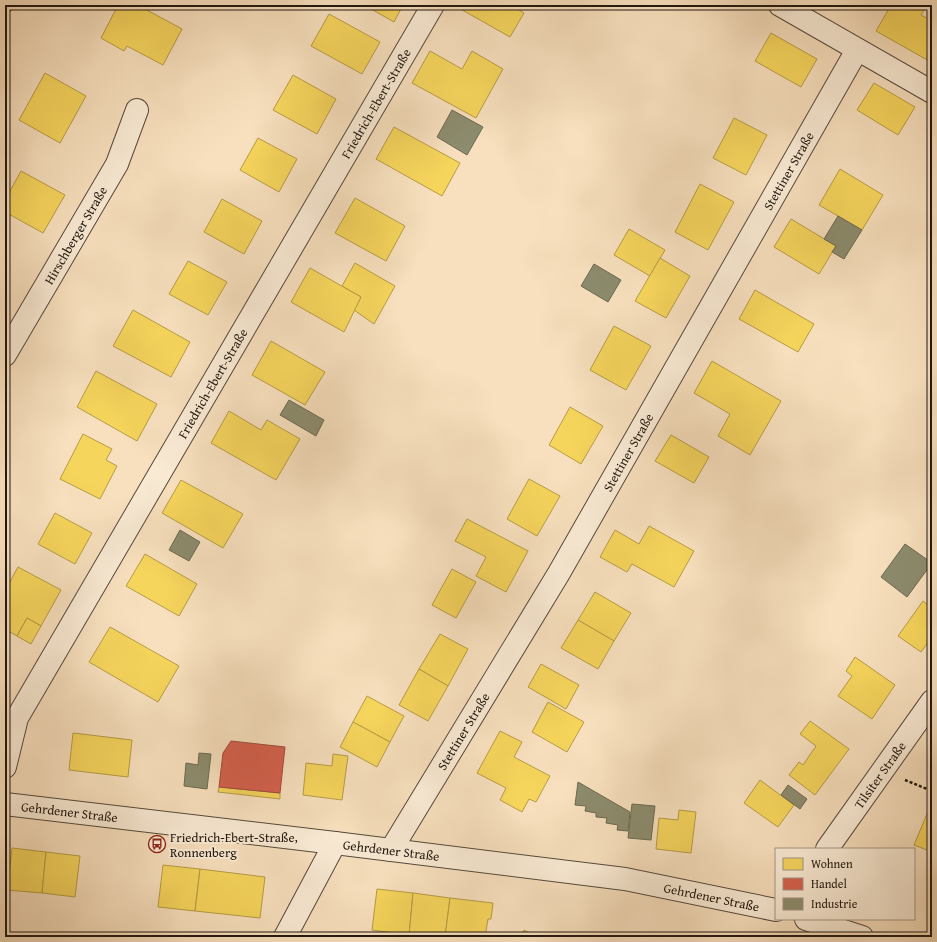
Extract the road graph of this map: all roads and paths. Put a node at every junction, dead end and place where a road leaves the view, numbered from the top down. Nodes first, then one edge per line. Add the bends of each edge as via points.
1 (433, 5) edge
2 (780, 5) edge
3 (858, 50) junction
4 (932, 92) edge
5 (137, 110) dead end
6 (5, 355) edge
7 (932, 700) edge
8 (5, 767) edge
9 (5, 804) edge
10 (335, 843) junction
11 (828, 848) edge
12 (391, 850) junction
13 (775, 910) edge
14 (809, 920) edge
15 (285, 937) edge
16 (862, 937) edge

1 - 8 street, Friedrich-Ebert-Straße via 17,718
2 - 3 street
3 - 4 street
3 - 12 street, Stettiner Straße via 559,573
5 - 6 street, Hirschberger Straße via 117,164
7 - 11 street, Tilsiter Straße
9 - 10 street, Gehrdener Straße
10 - 12 street, Gehrdener Straße
10 - 15 street
12 - 13 street, Gehrdener Straße via 624,880
14 - 16 street

